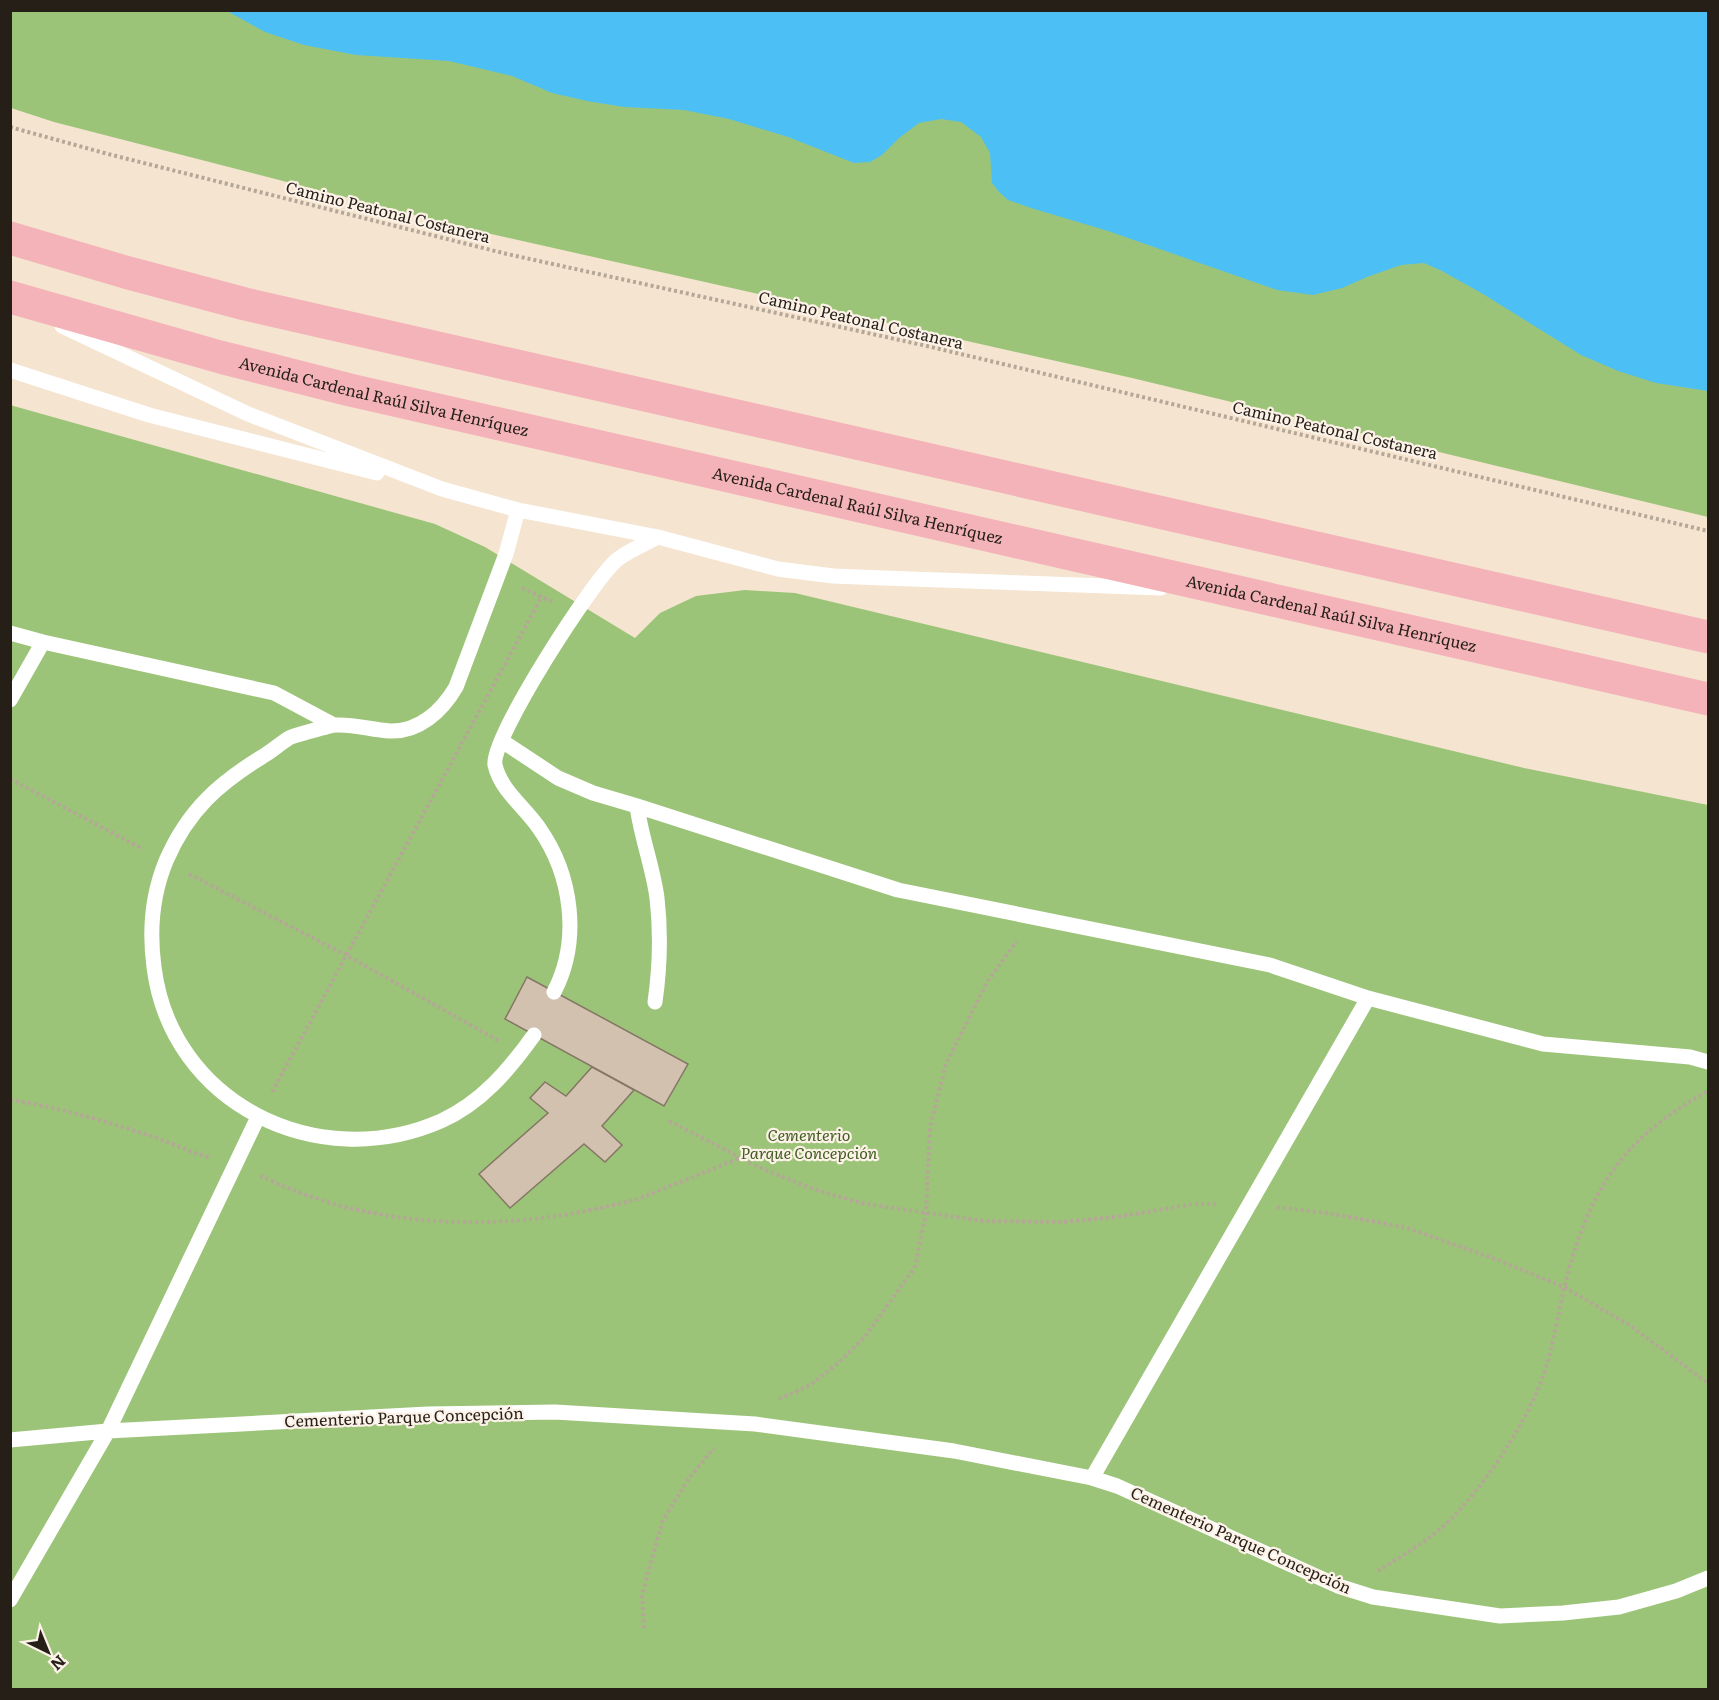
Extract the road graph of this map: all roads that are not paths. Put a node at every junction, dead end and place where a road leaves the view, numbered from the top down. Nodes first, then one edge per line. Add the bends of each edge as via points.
1 (10, 238) edge
2 (10, 300) edge
3 (10, 370) edge
4 (442, 489) junction
5 (518, 510) junction
6 (658, 537) junction
7 (1239, 591) junction
8 (10, 633) edge
9 (1708, 637) edge
10 (43, 642) junction
11 (1708, 699) edge
12 (10, 700) edge
13 (334, 725) junction
14 (502, 741) junction
15 (637, 806) junction
16 (554, 992) dead end
17 (1368, 998) junction
18 (656, 1002) dead end
19 (534, 1035) dead end
20 (1708, 1062) edge
21 (258, 1117) junction
22 (108, 1431) junction
23 (10, 1440) edge
24 (1092, 1478) junction
25 (1708, 1578) edge
26 (10, 1600) edge

1 - 9 main road via 245,304
2 - 4 lane via 248,414
2 - 7 main road, Avenida Cardenal Raúl Silva Henríquez via 350,390
3 - 4 lane via 149,415
4 - 5 lane
5 - 6 lane
5 - 13 lane via 498,577 447,701 433,715 405,730
6 - 7 lane via 778,569 833,576
6 - 14 lane via 617,560 587,595 534,678
7 - 11 main road, Avenida Cardenal Raúl Silva Henríquez
8 - 10 lane
10 - 12 lane
10 - 13 lane via 274,693
13 - 21 lane via 291,736 215,789 193,814 166,862 156,893 151,945 163,1006 202,1072
14 - 15 lane via 558,778
14 - 16 lane via 495,762 501,779 548,842 561,868 567,893 569,939 563,975
15 - 17 lane via 898,890 1270,965
15 - 18 lane via 656,896
17 - 20 lane via 1543,1044 1690,1057
17 - 24 lane
19 - 21 lane via 492,1087 443,1120 406,1133 362,1140 331,1139
21 - 22 lane
22 - 23 lane, Cementerio Parque Concepción
22 - 24 lane, Cementerio Parque Concepción via 428,1414 555,1412 737,1423 954,1451
22 - 26 lane
24 - 25 lane, Cementerio Parque Concepción via 1338,1586 1373,1597 1500,1616 1563,1613 1619,1607

